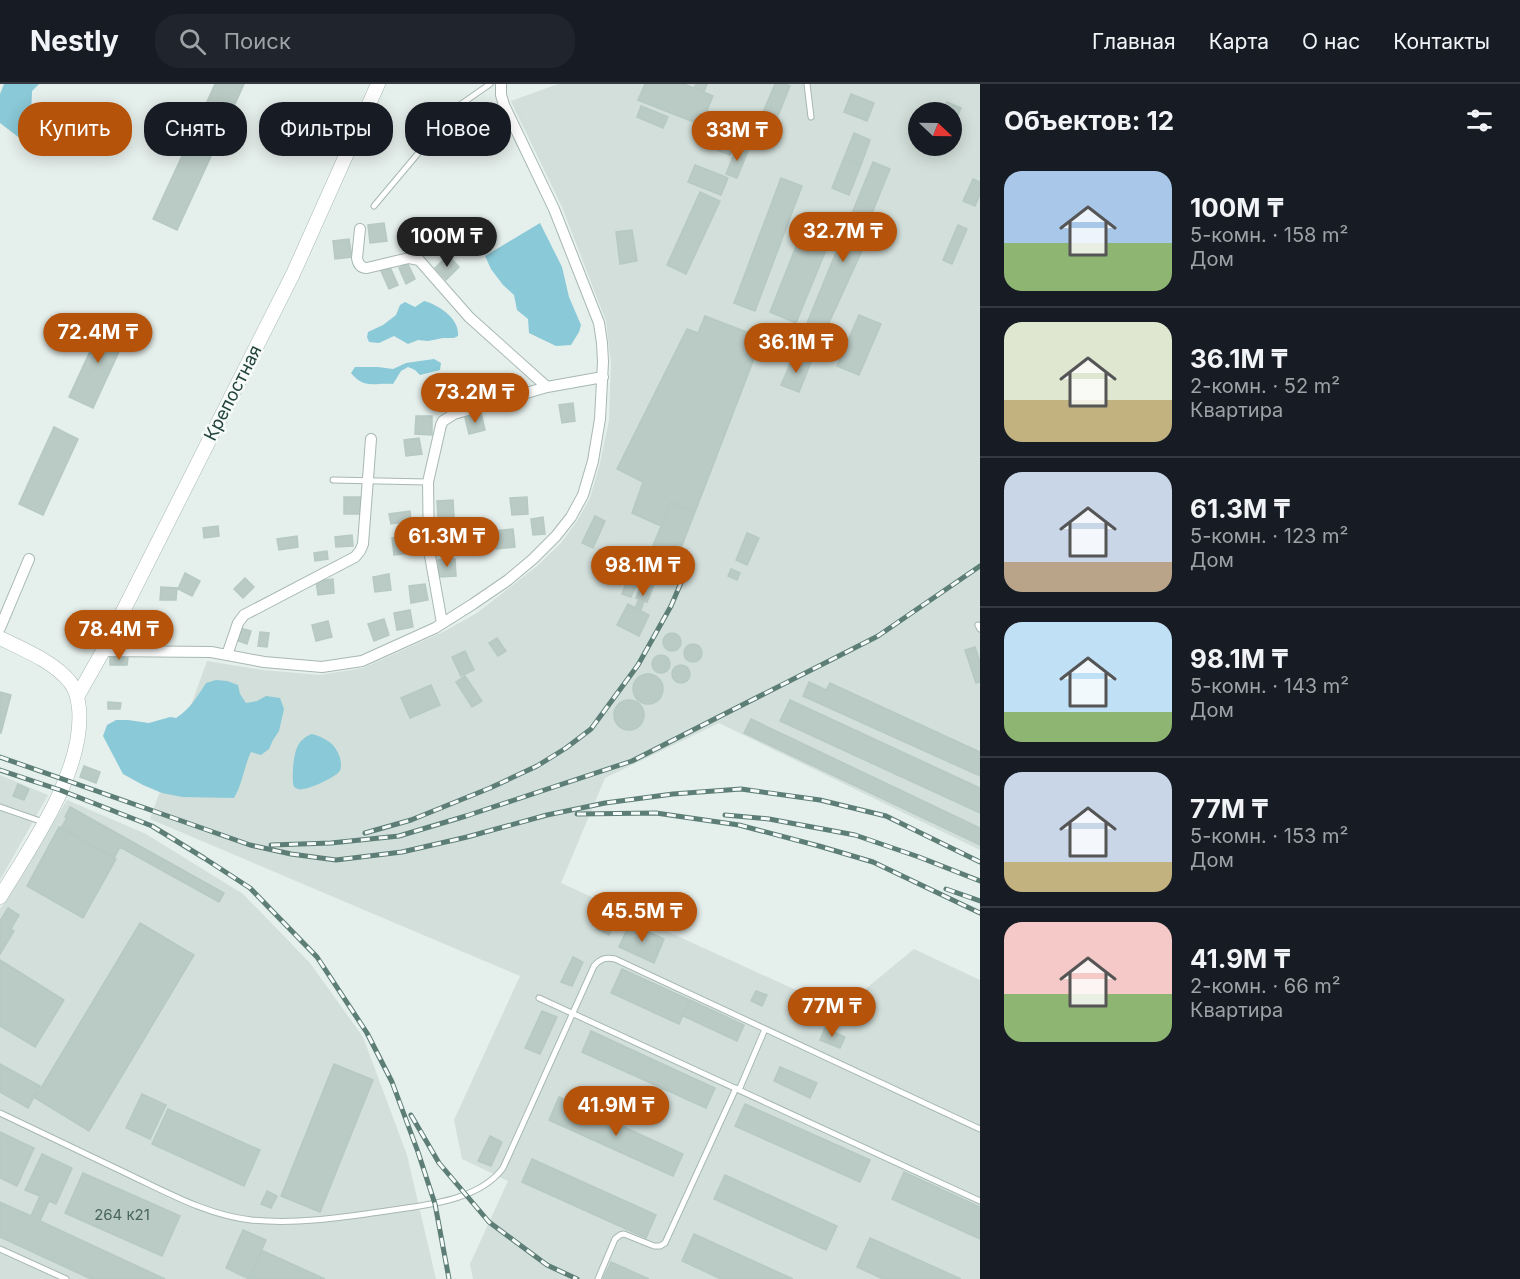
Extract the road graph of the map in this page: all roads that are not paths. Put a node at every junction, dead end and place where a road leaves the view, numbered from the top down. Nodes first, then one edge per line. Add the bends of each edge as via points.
1 (378, 84) edge
2 (490, 84) edge
3 (501, 84) edge
4 (807, 84) edge
5 (811, 117) dead end
6 (374, 206) dead end
7 (360, 229) dead end
8 (603, 377) junction
9 (547, 387) junction
10 (371, 440) dead end
11 (333, 480) dead end
12 (367, 481) junction
13 (428, 483) junction
14 (29, 559) dead end
15 (442, 623) junction
16 (0, 628) edge
17 (0, 638) edge
18 (103, 651) junction
19 (227, 655) junction
20 (77, 697) junction
21 (0, 807) edge
22 (44, 823) junction
23 (0, 897) edge
24 (539, 998) dead end
25 (573, 1013) junction
26 (765, 1029) junction
27 (738, 1089) junction
28 (0, 1113) edge
29 (980, 1129) edge
30 (980, 1201) edge
31 (0, 1249) edge
32 (66, 1279) edge
33 (598, 1279) edge

1 - 18 street, Крепостная via 293,274
2 - 6 lane via 458,107
3 - 8 street via 504,105 554,209 599,323
4 - 5 lane
7 - 9 street via 357,258 363,268 409,258 419,260 469,316
8 - 9 street
8 - 15 street via 593,461 572,517 516,573
9 - 13 street via 454,414 443,421
10 - 12 street
11 - 12 lane
12 - 13 lane
12 - 19 street via 363,544 357,554 244,615
13 - 15 street via 429,550
14 - 16 street
15 - 19 street via 362,661 322,667
17 - 20 street via 59,671 71,683
18 - 19 street
18 - 20 street, Крепостная
20 - 22 street via 76,746
21 - 22 lane
22 - 23 street
24 - 25 lane
25 - 26 lane via 594,966 610,958
25 - 27 lane
25 - 28 lane via 503,1168 481,1188 435,1204 312,1221 251,1220 222,1215 188,1203
26 - 27 lane
26 - 29 lane
27 - 30 lane
27 - 33 lane via 665,1243 654,1246 620,1235
31 - 32 lane

